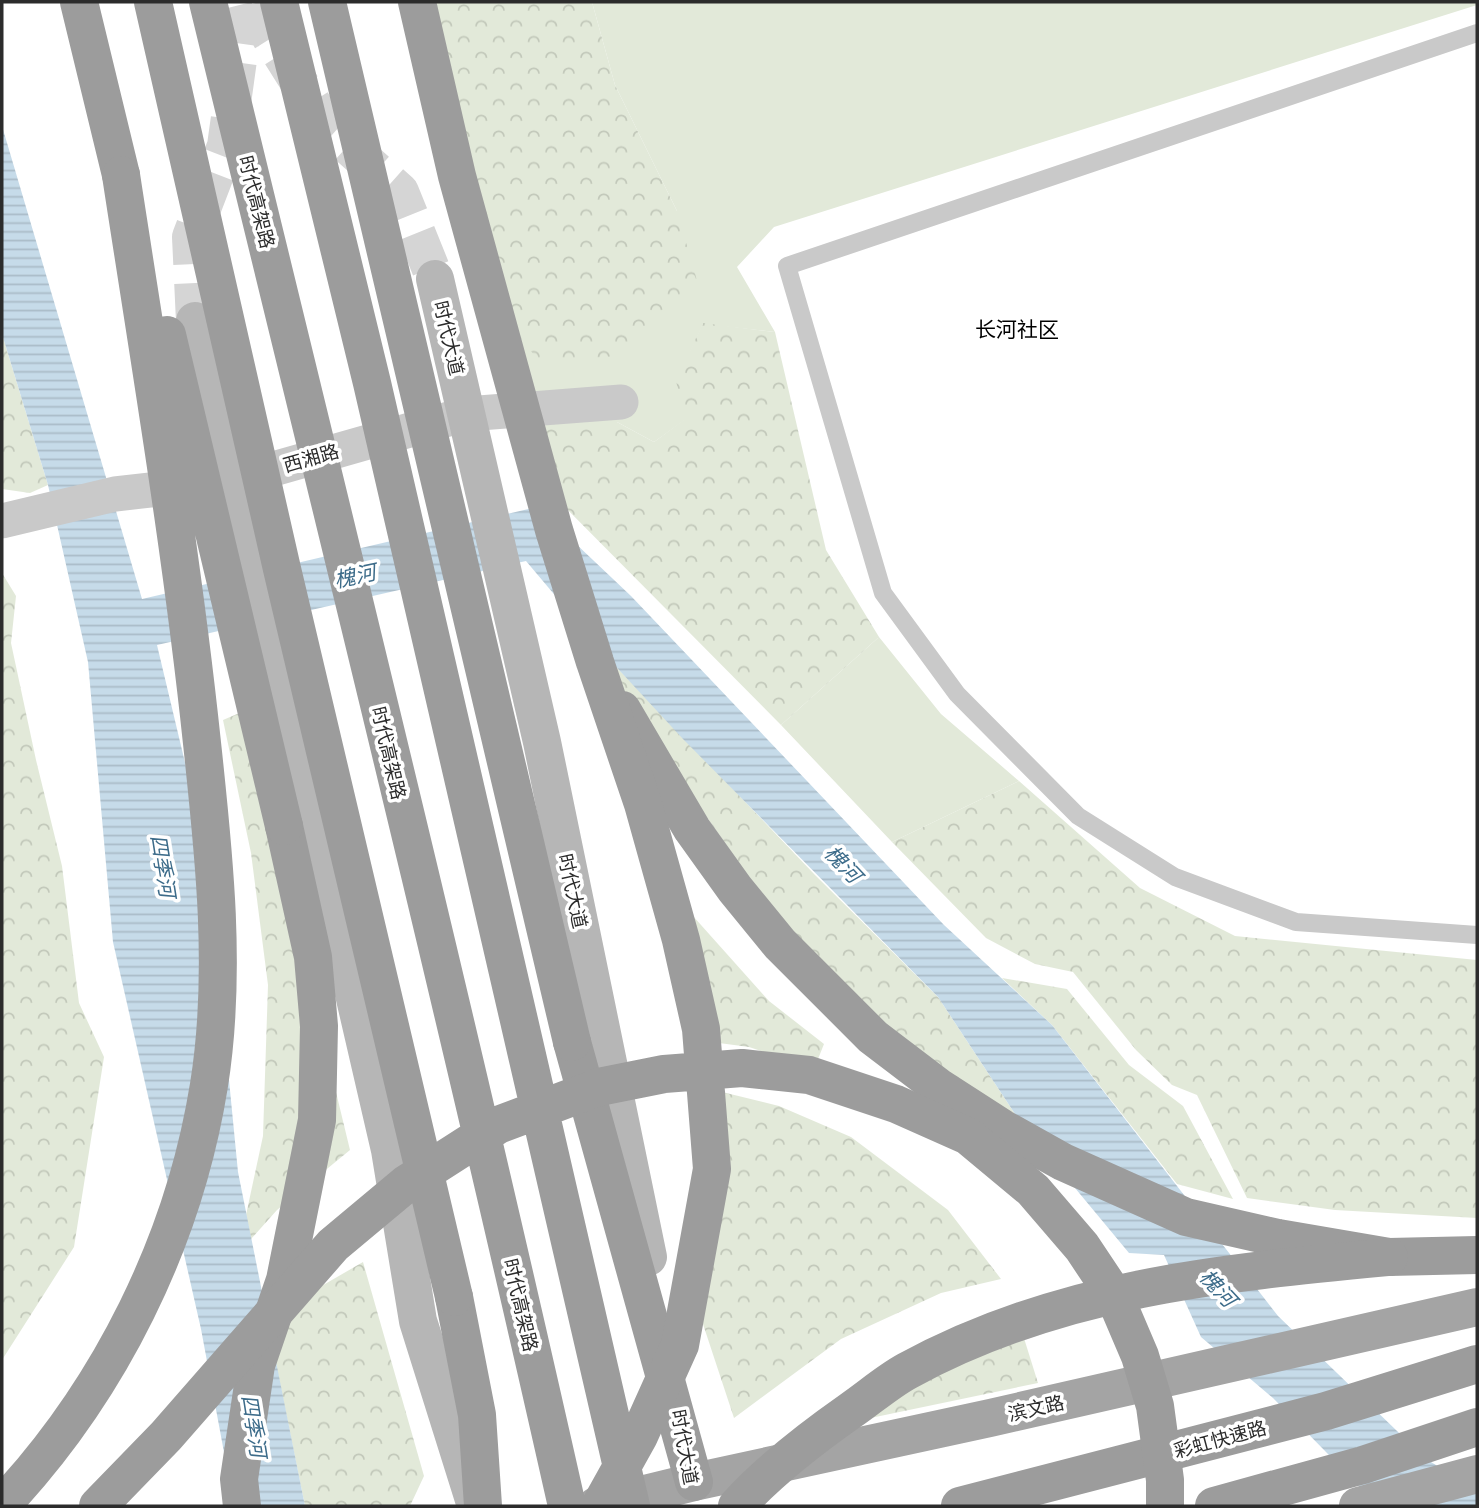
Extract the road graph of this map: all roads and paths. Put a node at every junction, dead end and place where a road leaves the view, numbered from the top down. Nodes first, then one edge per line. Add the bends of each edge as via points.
1 (79, 2) edge
2 (153, 2) edge
3 (208, 2) edge
4 (279, 2) edge
5 (327, 2) edge
6 (417, 2) edge
7 (1477, 33) edge
8 (121, 175) junction
9 (435, 279) tunnel mouth
10 (195, 321) tunnel mouth
11 (621, 402) dead end
12 (466, 414) junction
13 (231, 481) junction
14 (2, 521) edge
15 (596, 663) junction
16 (1477, 934) edge
17 (1477, 1255) edge
18 (1389, 1257) junction
19 (1477, 1307) edge
20 (1477, 1364) edge
21 (1477, 1427) edge
22 (1475, 1475) edge
23 (693, 1494) edge
24 (2, 1505) edge
25 (98, 1506) edge
26 (242, 1506) edge
27 (475, 1506) edge
28 (483, 1506) edge
29 (567, 1506) edge
30 (594, 1506) edge
31 (600, 1506) edge
32 (631, 1506) edge
33 (737, 1506) edge
34 (960, 1506) edge
35 (1165, 1506) edge
36 (1214, 1506) edge
37 (1358, 1506) edge

1 - 8 highway
2 - 28 highway, bridge via 453,1297 477,1415
3 - 29 highway, 时代高架路, bridge
4 - 32 highway, bridge via 372,383
5 - 23 highway, bridge via 572,1042
6 - 15 highway, bridge via 461,189 554,530
7 - 16 lane via 787,266 883,593 957,694 1077,816 1175,877 1296,922
8 - 24 highway, bridge via 190,626 215,870 210,1083 180,1210 135,1314 69,1426
8 - 26 highway, bridge via 177,372 313,957 319,1026 317,1120 285,1280 256,1366 239,1479
9 - 12 main road, 时代大道
10 - 13 main road
11 - 12 street, 西湘路
12 - 13 street, 西湘路
12 - 23 main road, 时代大道 via 548,769
13 - 14 street, 西湘路 via 115,494
13 - 27 main road via 390,1150 418,1321
15 - 18 highway, bridge via 692,829 780,944 863,1027 940,1088 1063,1163 1185,1217
15 - 31 highway, bridge via 643,804 681,940 701,1030 712,1169 680,1345 639,1436
17 - 18 highway
18 - 33 highway, bridge via 1157,1284 1060,1307 984,1334 905,1372 827,1427
19 - 23 main road, 滨文路 via 977,1421
20 - 34 highway, 彩虹快速路 via 1326,1411
21 - 36 highway via 1363,1465
22 - 37 main road
23 - 30 main road, 滨文路
25 - 35 highway, bridge via 166,1436 333,1245 406,1184 498,1125 599,1087 664,1074 742,1068 809,1075 896,1104 968,1136 1033,1190 1082,1247 1114,1295 1140,1356 1155,1406

